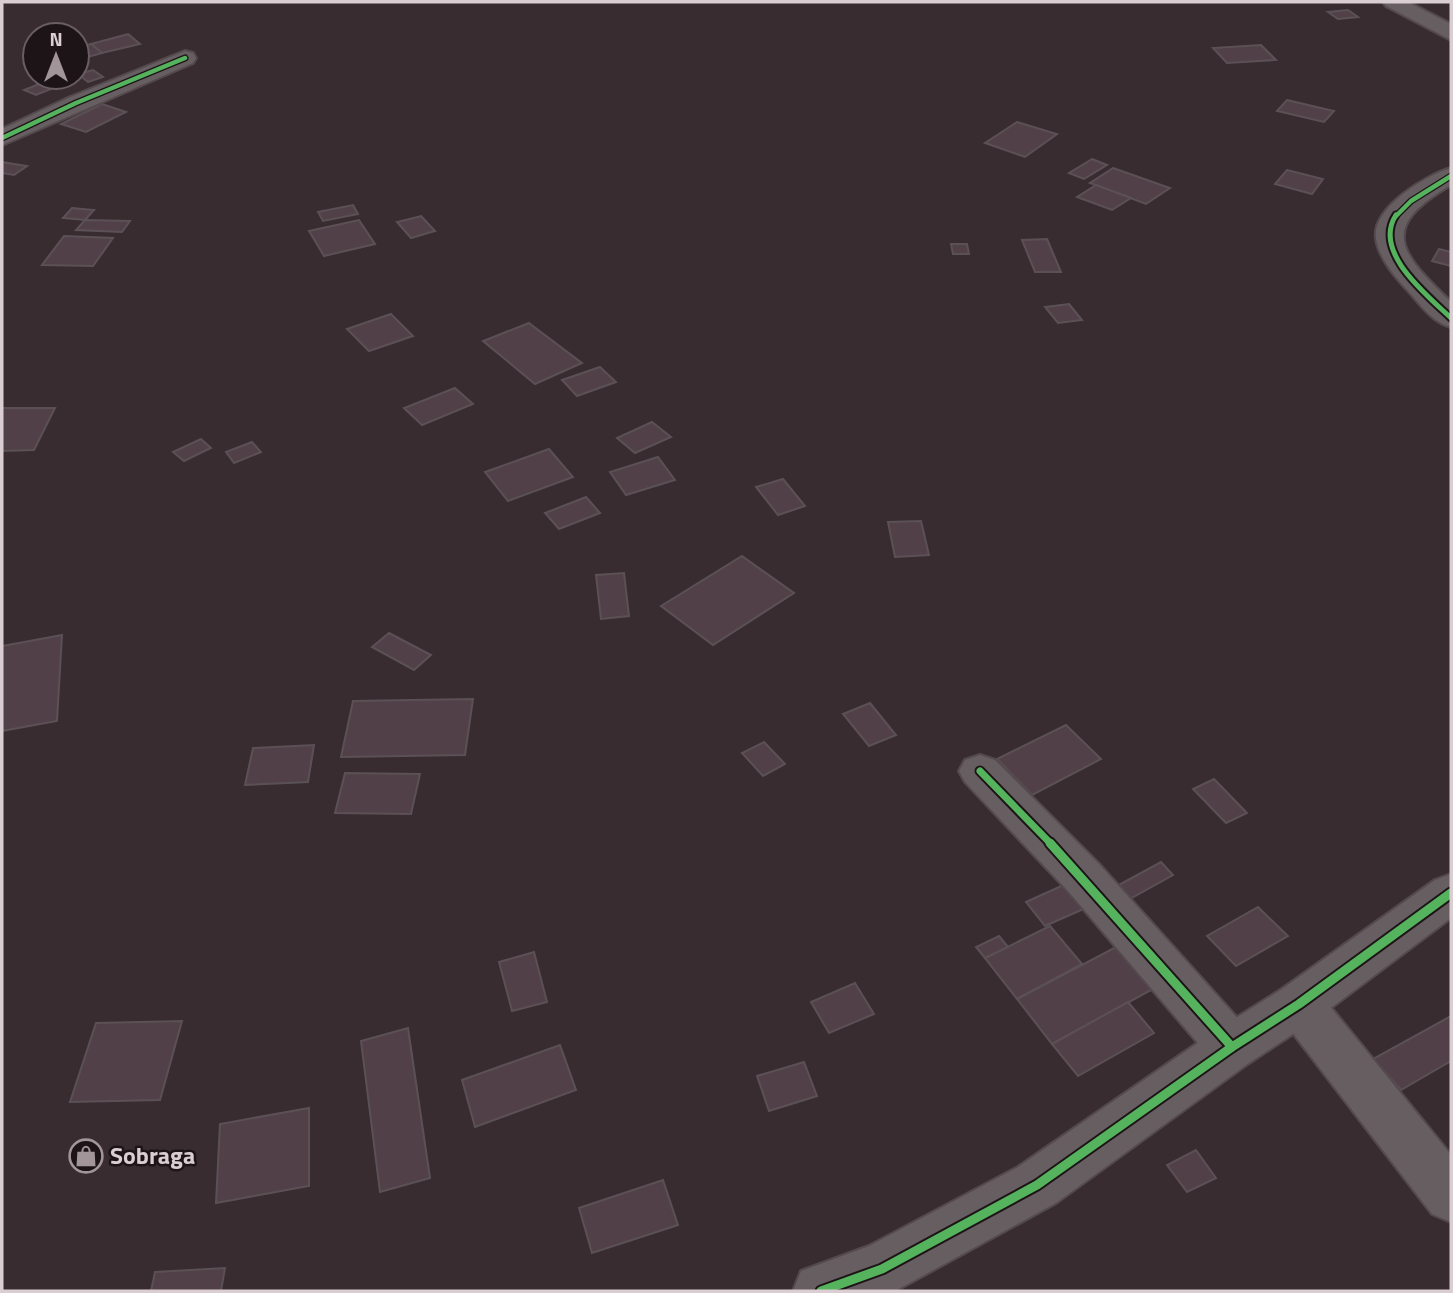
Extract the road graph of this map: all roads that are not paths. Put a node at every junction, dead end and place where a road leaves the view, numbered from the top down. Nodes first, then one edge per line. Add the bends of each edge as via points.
1 (1393, 2) edge
2 (1451, 33) edge
3 (185, 58) dead end
4 (2, 138) edge
5 (1451, 176) edge
6 (1451, 318) edge
7 (980, 771) dead end
8 (1451, 893) edge
9 (1298, 1004) junction
10 (1232, 1047) junction
11 (1451, 1196) edge
12 (821, 1291) edge

1 - 2 street
3 - 4 street
5 - 6 street via 1402,207 1390,227 1389,241 1426,295
7 - 10 street via 1084,878
8 - 9 street
9 - 10 street
9 - 11 street
10 - 12 street via 1038,1185 882,1269

